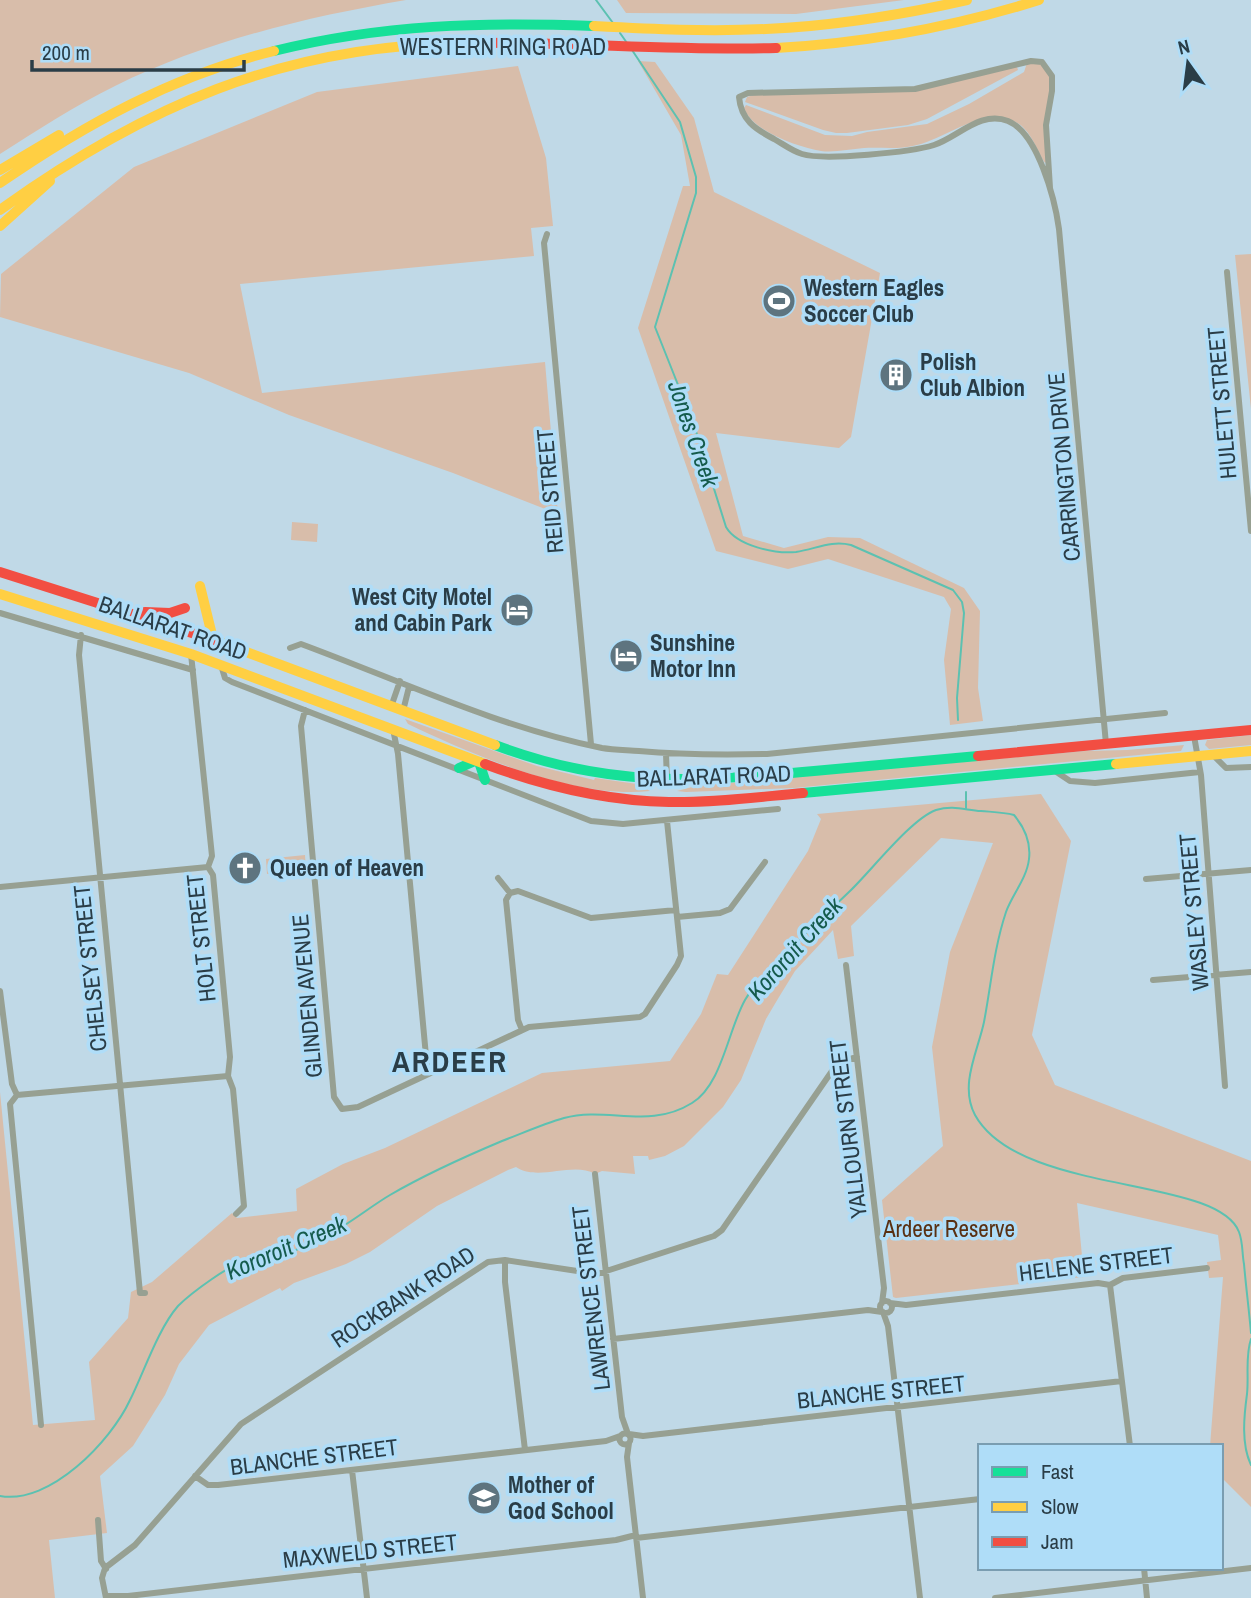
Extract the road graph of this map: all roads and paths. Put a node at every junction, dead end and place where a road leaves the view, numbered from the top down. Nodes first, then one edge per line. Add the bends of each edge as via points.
1 (967, 0) edge
2 (1039, 0) edge
3 (169, 85) junction
4 (117, 132) junction
5 (0, 170) edge
6 (0, 183) edge
7 (1050, 188) junction
8 (0, 210) edge
9 (0, 226) edge
10 (547, 234) dead end
11 (1227, 272) dead end
12 (1251, 531) edge
13 (0, 572) edge
14 (200, 586) dead end
15 (0, 594) edge
16 (118, 608) junction
17 (185, 608) dead end
18 (0, 613) edge
19 (81, 635) junction
20 (213, 639) junction
21 (290, 648) dead end
22 (191, 654) junction
23 (221, 665) junction
24 (193, 670) junction
25 (400, 681) junction
26 (409, 687) junction
27 (391, 707) junction
28 (305, 710) junction
29 (403, 712) junction
30 (1165, 713) dead end
31 (1105, 719) junction
32 (1251, 730) edge
33 (397, 731) junction
34 (1194, 736) junction
35 (591, 744) junction
36 (1107, 744) junction
37 (398, 749) junction
38 (1251, 751) edge
39 (666, 754) junction
40 (1212, 755) junction
41 (1196, 756) junction
42 (477, 762) junction
43 (1251, 767) edge
44 (459, 768) junction
45 (1054, 770) junction
46 (1200, 772) junction
47 (485, 780) junction
48 (667, 781) junction
49 (667, 802) junction
50 (778, 809) dead end
51 (667, 821) junction
52 (765, 862) dead end
53 (208, 867) junction
54 (1251, 870) edge
55 (1209, 873) junction
56 (99, 877) junction
57 (498, 878) dead end
58 (1146, 879) dead end
59 (0, 887) edge
60 (510, 893) junction
61 (677, 913) junction
62 (846, 965) dead end
63 (1251, 972) edge
64 (1217, 974) junction
65 (1153, 980) dead end
66 (0, 991) edge
67 (522, 1030) junction
68 (858, 1060) junction
69 (432, 1072) junction
70 (228, 1076) junction
71 (119, 1086) junction
72 (1225, 1086) dead end
73 (17, 1095) junction
74 (595, 1174) dead end
75 (236, 1214) dead end
76 (503, 1260) junction
77 (1207, 1268) dead end
78 (606, 1272) junction
79 (1110, 1285) junction
80 (145, 1293) dead end
81 (886, 1307) junction
82 (613, 1339) junction
83 (1122, 1381) junction
84 (898, 1407) junction
85 (41, 1425) dead end
86 (625, 1438) junction
87 (1130, 1444) edge
88 (525, 1450) junction
89 (352, 1470) junction
90 (195, 1476) junction
91 (978, 1499) edge
92 (909, 1507) junction
93 (98, 1520) dead end
94 (636, 1538) junction
95 (1251, 1568) edge
96 (107, 1569) junction
97 (363, 1569) junction
98 (1144, 1570) edge
99 (1145, 1580) junction
100 (106, 1596) edge
101 (125, 1597) edge
102 (367, 1598) edge
103 (643, 1598) edge
104 (920, 1598) edge
105 (995, 1598) edge
106 (1147, 1598) edge

1 - 3 highway, WESTERN RING ROAD via 803,27 737,30 462,24 362,32 264,52
2 - 4 highway, WESTERN RING ROAD via 947,25 852,41 753,49 451,43 341,54 234,82
3 - 5 highway via 105,110
3 - 6 highway, WESTERN RING ROAD via 83,128
4 - 8 highway, WESTERN RING ROAD
4 - 9 highway via 74,160
7 - 7 street, CARRINGTON DRIVE via 1029,140 1006,120 981,121 919,149 827,157 802,154 752,128 738,97 748,93 915,89 1042,62 1052,76 1046,125
7 - 31 street, CARRINGTON DRIVE via 1059,229
10 - 35 street, REID STREET via 544,243
11 - 12 street, HULETT STREET
13 - 16 highway, BALLARAT ROAD
14 - 20 highway
15 - 22 highway, BALLARAT ROAD
16 - 17 highway via 163,613
16 - 20 highway, BALLARAT ROAD
18 - 19 street
19 - 24 street
19 - 56 street, CHELSEY STREET
20 - 27 highway, BALLARAT ROAD
21 - 25 street, BALLARAT ROAD via 302,644
22 - 23 highway, BALLARAT ROAD
22 - 24 street, HOLT STREET
23 - 28 street, BALLARAT ROAD via 225,678 232,682
23 - 33 highway, BALLARAT ROAD
24 - 53 street, HOLT STREET via 212,856
25 - 26 street, BALLARAT ROAD
25 - 27 street
26 - 29 street
26 - 35 street, BALLARAT ROAD via 532,732
27 - 29 highway, BALLARAT ROAD
27 - 33 highway
28 - 37 street, BALLARAT ROAD
28 - 69 street, GLINDEN AVENUE via 301,726 334,1097 342,1109 358,1107
29 - 33 highway
29 - 48 highway, BALLARAT ROAD via 546,763 609,777
30 - 31 street, BALLARAT ROAD
31 - 36 street, CARRINGTON DRIVE
31 - 39 street, BALLARAT ROAD via 767,754
32 - 34 highway, BALLARAT ROAD
33 - 37 street
33 - 42 highway, BALLARAT ROAD
34 - 36 highway, BALLARAT ROAD
34 - 41 street, WASLEY STREET
35 - 39 street, BALLARAT ROAD
36 - 48 highway, BALLARAT ROAD via 746,778
37 - 44 street, BALLARAT ROAD
37 - 69 street via 426,1056
38 - 40 highway, BALLARAT ROAD
39 - 48 street
40 - 41 highway, BALLARAT ROAD
40 - 43 street, BALLARAT ROAD via 1226,768
41 - 45 highway, BALLARAT ROAD
41 - 46 street, WASLEY STREET
42 - 44 highway
42 - 47 highway
42 - 49 highway, BALLARAT ROAD via 582,793
44 - 47 street, BALLARAT ROAD
45 - 46 street, BALLARAT ROAD via 1077,783
45 - 49 highway, BALLARAT ROAD
46 - 55 street, WASLEY STREET
47 - 51 street, BALLARAT ROAD via 591,821
48 - 49 highway
50 - 51 street, BALLARAT ROAD
51 - 61 street
52 - 61 street via 730,909
53 - 56 street
53 - 70 street, HOLT STREET via 215,888
54 - 55 street
55 - 58 street
55 - 64 street, WASLEY STREET
56 - 59 street
56 - 71 street, CHELSEY STREET
57 - 60 street
60 - 61 street via 518,891 591,918
60 - 67 street via 506,907
61 - 67 street via 681,956 645,1014
62 - 68 street, YALLOURN STREET
63 - 64 street
64 - 65 street
64 - 72 street, WASLEY STREET
66 - 73 street
67 - 69 street
68 - 78 street, ROCKBANK ROAD via 836,1066 719,1233
68 - 81 street, YALLOURN STREET
70 - 71 street
70 - 75 street, HOLT STREET via 243,1206
71 - 73 street
71 - 80 street, CHELSEY STREET via 140,1293
73 - 85 street via 10,1104
74 - 78 street, LAWRENCE STREET
76 - 78 street, ROCKBANK ROAD
76 - 88 street
76 - 90 street, ROCKBANK ROAD via 478,1268 242,1424
77 - 79 street, HELENE STREET via 1122,1278
78 - 82 street, LAWRENCE STREET
79 - 81 street, HELENE STREET
79 - 83 street
81 - 82 street, HELENE STREET
81 - 84 street, YALLOURN STREET
82 - 86 street, LAWRENCE STREET
83 - 84 street, BLANCHE STREET
83 - 87 street
84 - 86 street, BLANCHE STREET
84 - 92 street, YALLOURN STREET
86 - 88 street, BLANCHE STREET
86 - 94 street, LAWRENCE STREET
88 - 89 street, BLANCHE STREET
89 - 90 street, BLANCHE STREET via 218,1485 208,1485
89 - 97 street
90 - 96 street, ROCKBANK ROAD via 125,1559
91 - 92 street, MAXWELD STREET
92 - 94 street, MAXWELD STREET
92 - 104 street, YALLOURN STREET
93 - 96 street via 101,1561
94 - 97 street, MAXWELD STREET
94 - 103 street, LAWRENCE STREET
95 - 99 street
96 - 100 street
97 - 101 street, MAXWELD STREET
97 - 102 street
98 - 99 street
99 - 105 street
99 - 106 street
100 - 101 street, MAXWELD STREET

